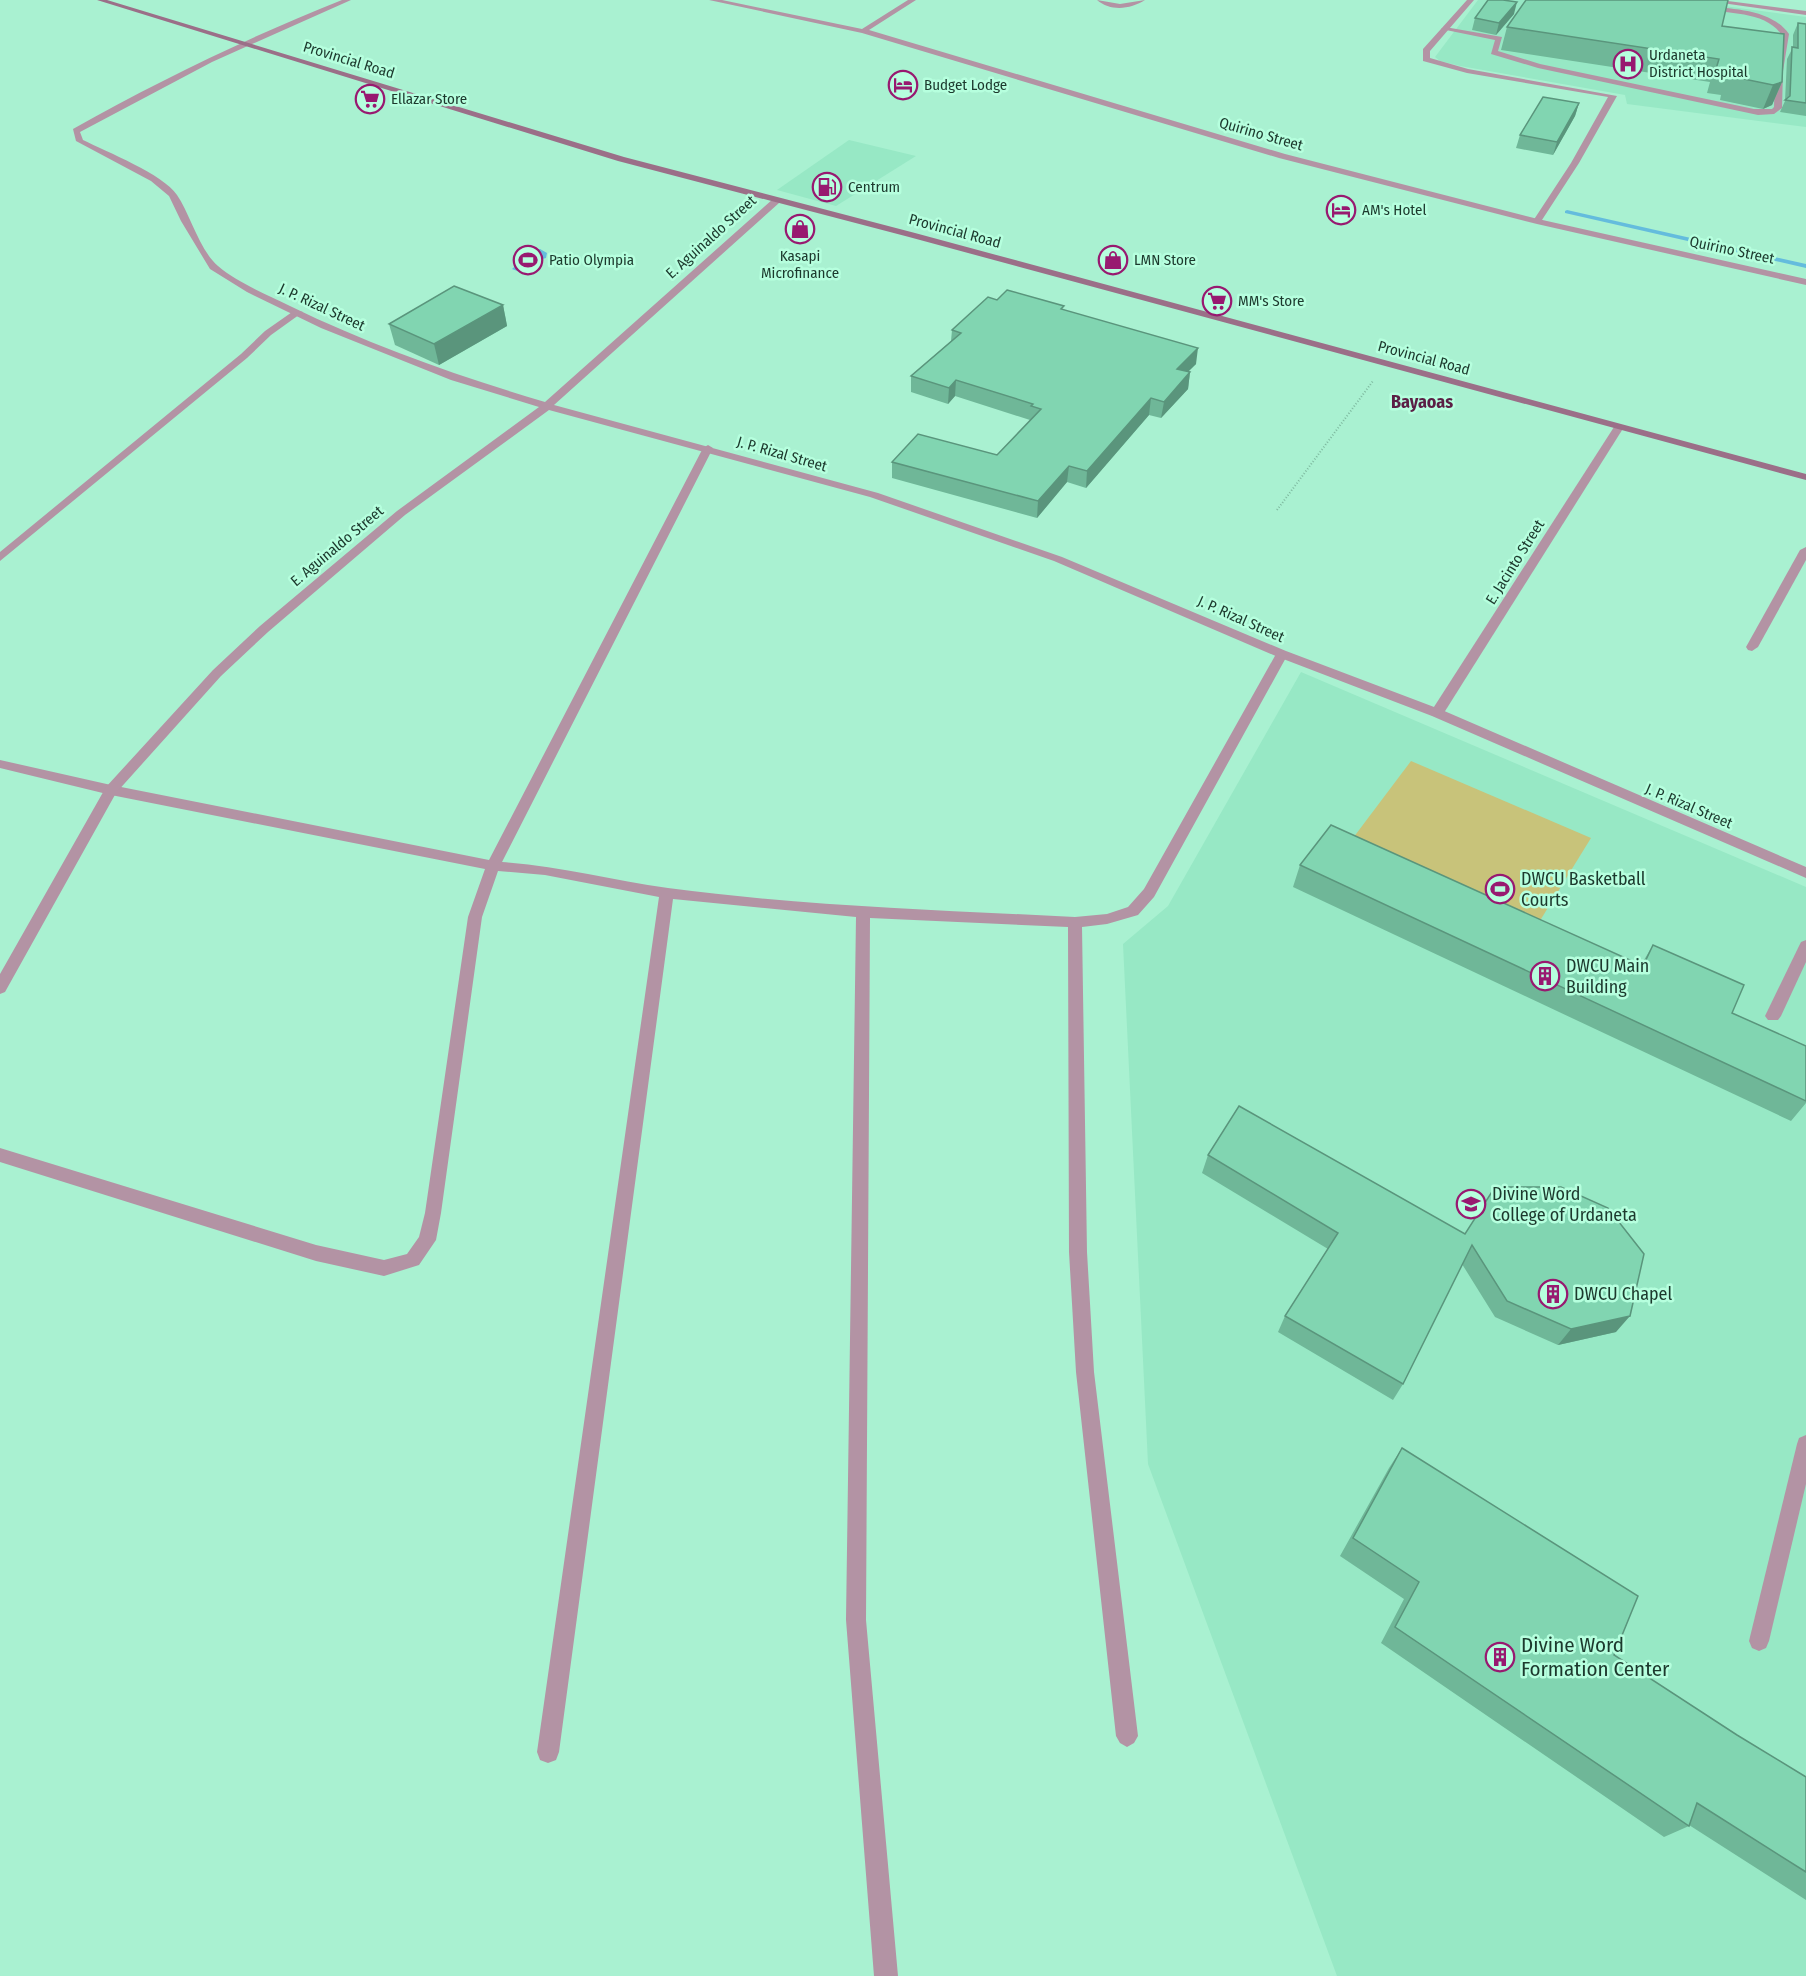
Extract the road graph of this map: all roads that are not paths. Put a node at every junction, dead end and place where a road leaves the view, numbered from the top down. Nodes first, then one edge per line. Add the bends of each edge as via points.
1 (99, 0) edge
2 (348, 0) edge
3 (712, 0) edge
4 (914, 0) edge
5 (1100, 0) edge
6 (1142, 0) edge
7 (1471, 0) edge
8 (1704, 0) edge
9 (1691, 6) edge
10 (1806, 13) edge
11 (1445, 29) junction
12 (863, 31) junction
13 (1506, 31) edge
14 (1499, 39) junction
15 (246, 44) junction
16 (1620, 84) junction
17 (1613, 96) junction
18 (776, 201) junction
19 (1537, 221) junction
20 (1806, 282) edge
21 (298, 312) junction
22 (547, 406) junction
23 (1619, 427) junction
24 (708, 448) junction
25 (1806, 477) edge
26 (1806, 550) edge
27 (0, 558) edge
28 (1752, 647) dead end
29 (1282, 654) junction
30 (1437, 713) junction
31 (0, 764) edge
32 (111, 790) junction
33 (493, 866) junction
34 (1806, 873) edge
35 (667, 893) junction
36 (863, 912) junction
37 (1075, 922) junction
38 (1806, 945) edge
39 (0, 988) edge
40 (1773, 1016) dead end
41 (0, 1155) edge
42 (1806, 1444) edge
43 (1759, 1641) dead end
44 (1128, 1736) dead end
45 (548, 1752) dead end
46 (886, 1976) edge

1 - 15 main road, Provincial Road
2 - 15 street, J. P. Rizal Street
3 - 12 street, Quirino Street
4 - 12 street
5 - 6 street via 1115,7
7 - 11 street
8 - 10 street
9 - 16 street via 1746,14 1783,29 1775,112 1746,110
11 - 14 street
11 - 17 street via 1426,51 1426,58 1467,71
12 - 19 street, Quirino Street via 1282,156
13 - 14 street
14 - 16 street via 1494,52
15 - 18 main road, Provincial Road via 621,159
15 - 21 street, J. P. Rizal Street via 76,131 80,141 154,179 173,195 184,221 213,267 250,290
16 - 17 street
17 - 19 street
18 - 22 street, E. Aguinaldo Street
18 - 23 main road, Provincial Road
19 - 20 street, Quirino Street
21 - 22 street, J. P. Rizal Street via 455,378
21 - 27 street
22 - 24 street, J. P. Rizal Street
22 - 32 street, E. Aguinaldo Street via 400,513 264,629 217,674
23 - 25 main road, Provincial Road
23 - 30 street, E. Jacinto Street
24 - 29 street, J. P. Rizal Street via 874,495 1058,559
24 - 33 street
26 - 28 street
29 - 30 street, J. P. Rizal Street
29 - 37 street via 1149,893 1133,911 1107,919
30 - 34 street, J. P. Rizal Street
31 - 32 street
32 - 33 street
32 - 39 street, E. Aguinaldo Street
33 - 35 street via 545,870
33 - 41 street via 475,917 431,1222 427,1240 413,1260 384,1268 316,1253
35 - 36 street
35 - 45 street
36 - 37 street
36 - 46 street via 856,1620
37 - 44 street via 1078,1252 1085,1372
38 - 40 street
42 - 43 street

